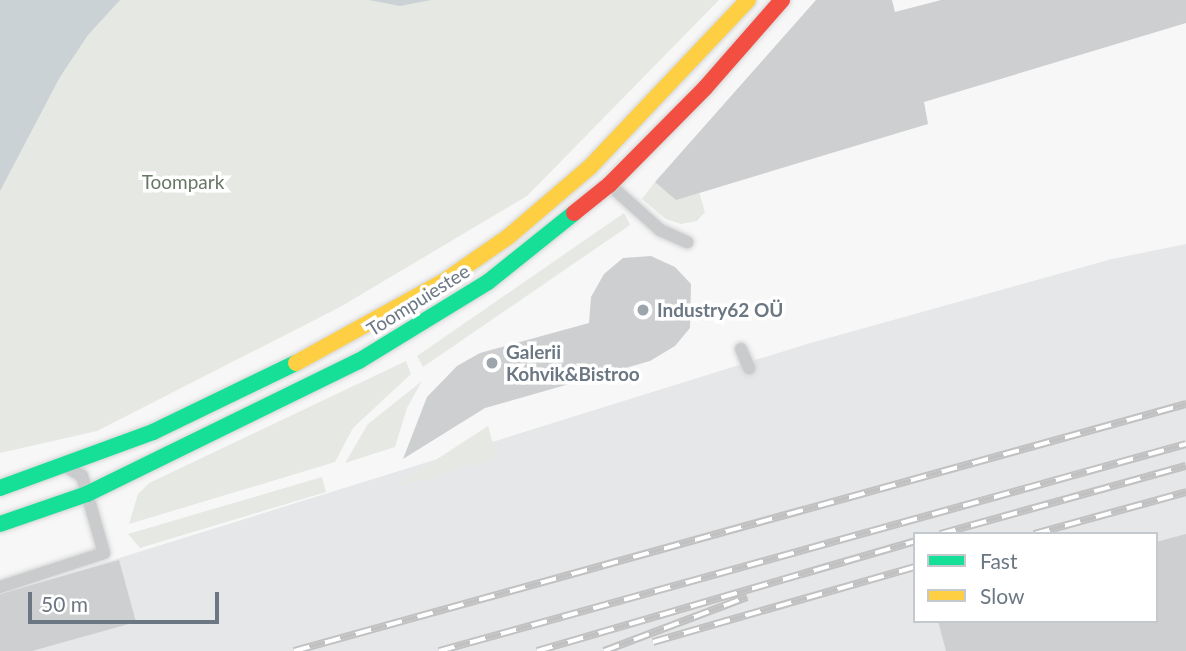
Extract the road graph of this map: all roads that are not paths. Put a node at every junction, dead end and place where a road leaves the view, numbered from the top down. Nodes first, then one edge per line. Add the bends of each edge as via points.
1 (748, 0) edge
2 (782, 0) edge
3 (590, 167) junction
4 (609, 185) junction
5 (687, 242) dead end
6 (741, 349) dead end
7 (749, 368) dead end
8 (65, 466) junction
9 (0, 488) edge
10 (87, 494) junction
11 (0, 524) edge
12 (0, 587) edge

1 - 3 main road, Toompuiestee
2 - 4 main road, Toompuiestee via 705,88
3 - 4 lane
3 - 8 main road, Toompuiestee via 508,237 388,316 153,432
4 - 5 lane via 660,230
4 - 10 main road, Toompuiestee via 488,282 425,323 359,361
6 - 7 lane
8 - 9 main road, Toompuiestee
8 - 10 lane via 82,476
10 - 11 main road, Toompuiestee
10 - 12 lane via 104,554

